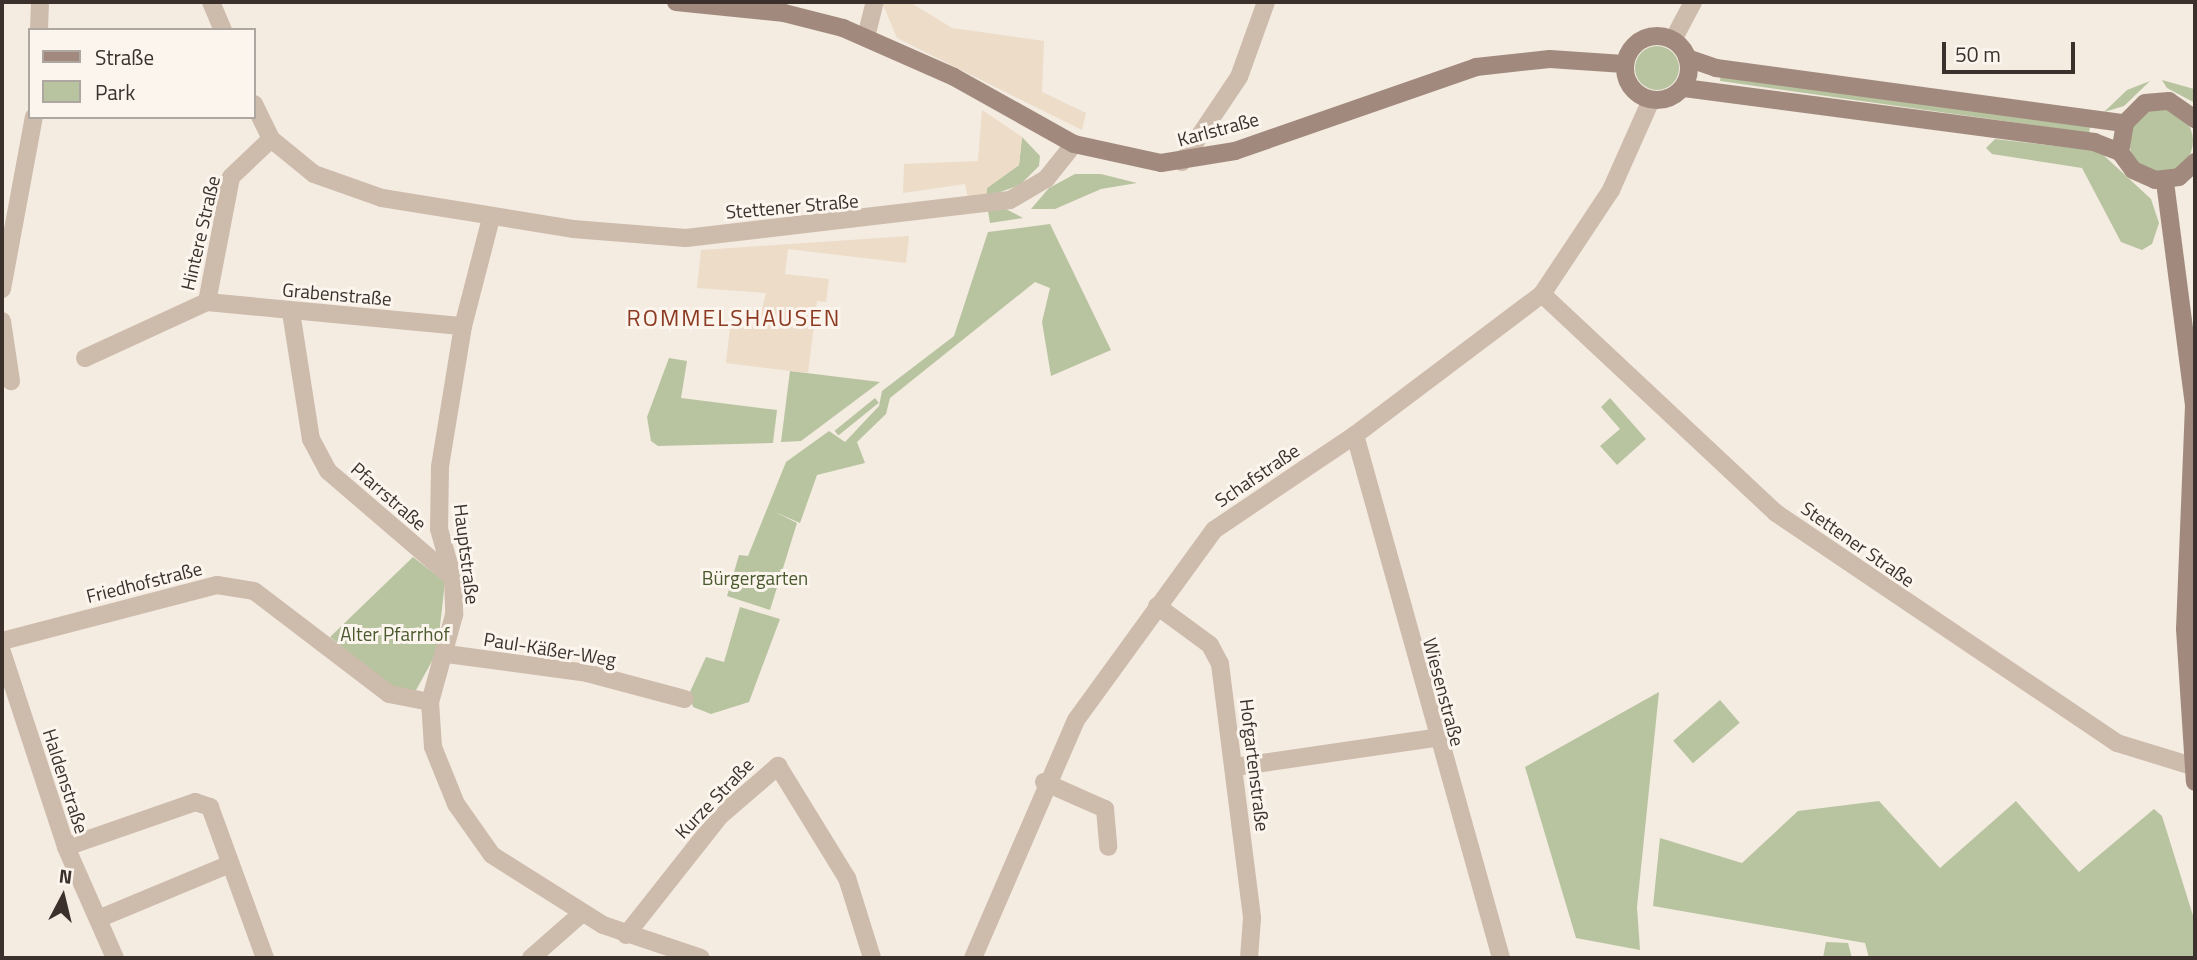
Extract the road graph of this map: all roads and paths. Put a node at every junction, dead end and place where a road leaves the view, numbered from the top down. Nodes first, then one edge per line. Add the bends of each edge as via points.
1 (40, 2) edge
2 (211, 2) edge
3 (676, 2) edge
4 (875, 2) edge
5 (1266, 2) edge
6 (1693, 2) edge
7 (39, 28) edge
8 (222, 28) edge
9 (866, 37) junction
10 (1673, 40) junction
11 (1687, 58) junction
12 (1624, 64) junction
13 (1684, 88) junction
14 (1651, 100) junction
15 (256, 108) edge
16 (34, 119) edge
17 (2195, 119) edge
18 (2125, 123) junction
19 (271, 139) junction
20 (1074, 144) junction
21 (2120, 152) junction
22 (1182, 162) junction
23 (2195, 162) edge
24 (2165, 182) junction
25 (491, 218) junction
26 (2, 289) edge
27 (1542, 294) junction
28 (207, 302) junction
29 (292, 312) junction
30 (2, 321) edge
31 (463, 326) junction
32 (85, 358) dead end
33 (11, 381) dead end
34 (1354, 435) junction
35 (453, 578) junction
36 (1157, 606) junction
37 (2, 641) edge
38 (2, 652) edge
39 (447, 654) junction
40 (685, 699) dead end
41 (430, 702) junction
42 (1434, 738) junction
43 (1235, 767) junction
44 (2194, 774) edge
45 (1044, 782) junction
46 (66, 847) junction
47 (1108, 847) dead end
48 (230, 864) junction
49 (581, 914) junction
50 (98, 919) junction
51 (626, 935) junction
52 (115, 958) edge
53 (265, 958) edge
54 (531, 958) edge
55 (701, 958) edge
56 (872, 958) edge
57 (973, 958) edge
58 (1249, 958) edge
59 (1501, 958) edge

1 - 7 street
2 - 8 street
3 - 9 main road, Karlstraße via 784,13
4 - 9 street
5 - 22 street via 1239,77
6 - 10 street
9 - 20 main road, Karlstraße
10 - 11 main road
10 - 12 main road via 1643,38
11 - 13 main road
11 - 18 main road via 1716,68
12 - 14 main road via 1633,90
12 - 22 main road, Karlstraße via 1550,59 1476,67 1235,151
13 - 14 main road
13 - 21 main road via 2094,142
14 - 27 street, Schafstraße via 1611,191
15 - 19 street
16 - 26 street
17 - 18 main road via 2181,105 2158,100 2134,110
18 - 21 main road
19 - 25 street, Stettener Straße via 314,174 382,198
19 - 28 street, Hintere Straße via 231,177
20 - 22 main road, Karlstraße via 1109,156
20 - 25 street, Stettener Straße via 1037,185 1019,197 980,206 686,238
21 - 24 main road via 2143,177
23 - 24 main road
24 - 44 main road via 2194,405 2185,629
25 - 31 street, Hauptstraße
27 - 34 street, Schafstraße
27 - 44 street, Stettener Straße via 1776,513 2117,743
28 - 29 street, Grabenstraße
28 - 32 street, Hintere Straße
29 - 31 street, Grabenstraße
29 - 35 street, Pfarrstraße via 311,439 328,471
30 - 33 street
31 - 35 street, Hauptstraße via 439,497
34 - 36 street, Schafstraße via 1214,530
34 - 42 street, Wiesenstraße
35 - 39 street, Hauptstraße
36 - 43 street, Hofgartenstraße via 1210,645 1220,664
36 - 45 street, Schafstraße via 1076,720
37 - 41 street, Friedhofstraße via 217,585 254,591 389,694
38 - 46 street, Haldenstraße
39 - 40 street, Paul-Käßer-Weg via 587,673
39 - 41 street, Hauptstraße
41 - 49 street, Hauptstraße via 433,747 456,804 492,855
42 - 43 street
42 - 59 street, Wiesenstraße
43 - 58 street, Hofgartenstraße via 1252,918
45 - 47 street via 1105,809
45 - 57 street, Schafstraße
46 - 48 street via 195,802 210,807
46 - 50 street, Haldenstraße
48 - 50 street
48 - 53 street
49 - 51 street, Hauptstraße
49 - 54 street
50 - 52 street, Haldenstraße
51 - 55 street, Hauptstraße
51 - 56 street, Kurze Straße via 720,816 778,766 847,878

